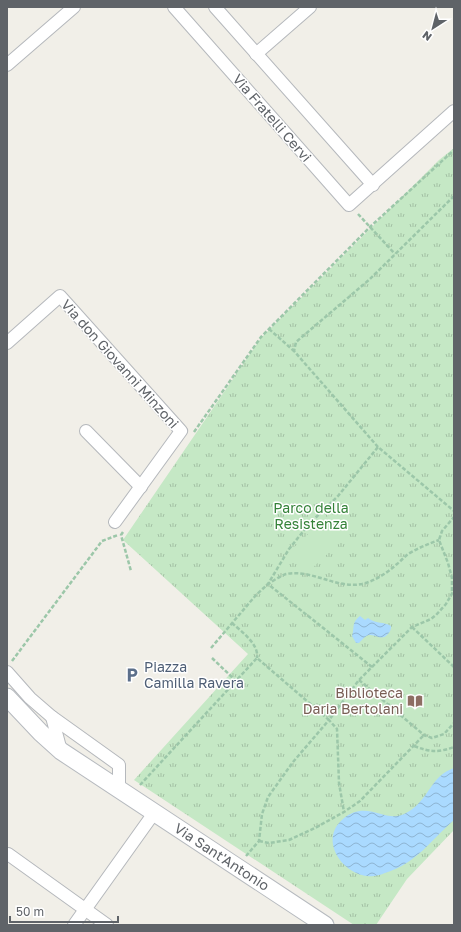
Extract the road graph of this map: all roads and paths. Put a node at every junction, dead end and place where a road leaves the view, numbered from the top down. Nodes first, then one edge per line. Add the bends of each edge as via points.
1 (74, 7) edge
2 (174, 7) edge
3 (215, 7) edge
4 (310, 7) edge
5 (256, 54) junction
6 (7, 65) edge
7 (454, 111) edge
8 (454, 150) edge
9 (373, 185) junction
10 (454, 196) edge
11 (349, 205) junction
12 (370, 228) junction
13 (395, 254) junction
14 (269, 329) junction
15 (7, 343) edge
16 (294, 351) junction
17 (86, 431) dead end
18 (190, 437) dead end
19 (378, 447) junction
20 (141, 487) junction
21 (454, 511) edge
22 (454, 517) edge
23 (120, 526) joint
24 (121, 534) junction
25 (439, 540) junction
26 (131, 571) dead end
27 (268, 584) junction
28 (453, 591) edge
29 (232, 623) junction
30 (412, 627) junction
31 (211, 648) dead end
32 (212, 658) dead end
33 (257, 658) junction
34 (9, 666) edge
35 (372, 667) junction
36 (454, 667) edge
37 (359, 680) junction
38 (236, 681) junction
39 (7, 697) edge
40 (52, 717) junction
41 (329, 720) junction
42 (454, 723) edge
43 (424, 735) junction
44 (414, 746) junction
45 (454, 747) edge
46 (61, 751) junction
47 (138, 787) dead end
48 (118, 788) junction
49 (344, 812) junction
50 (154, 813) junction
51 (259, 841) junction
52 (8, 854) edge
53 (244, 858) dead end
54 (85, 909) junction
55 (74, 925) edge
56 (107, 925) edge
57 (325, 925) edge

1 - 6 street
2 - 11 street, Via Fratelli Cervi
3 - 5 street
4 - 5 street
5 - 9 street
7 - 9 street
8 - 12 path
9 - 11 street
10 - 13 path
11 - 12 path
12 - 13 path
12 - 14 path
13 - 16 path via 370,279 296,342
14 - 16 path
14 - 18 path
15 - 20 street, Via don Giovanni Minzoni via 60,296 181,431
16 - 19 path
17 - 20 street
19 - 21 path
19 - 27 path via 338,496 323,508 298,537
20 - 23 street, Via don Giovanni Minzoni
22 - 25 path via 442,531
23 - 24 path
24 - 26 path
24 - 34 path via 102,541
25 - 27 path via 407,555 387,572 362,584 347,585 307,575 291,574
25 - 28 path via 448,563
27 - 29 path
27 - 35 path
28 - 30 path via 436,615
29 - 31 path
29 - 33 path via 253,644 258,654
30 - 35 path
30 - 36 path
32 - 38 path
33 - 38 path
33 - 41 path
34 - 40 street via 30,698
35 - 37 path
37 - 41 path
37 - 43 path
38 - 47 path
39 - 46 main road, Via Sant'Antonio via 40,733
40 - 46 street
40 - 48 street via 119,765
41 - 49 path via 337,729 339,783
41 - 51 path via 293,762 268,797 262,814
42 - 43 path via 444,734 432,738
43 - 44 path
44 - 45 path via 431,752 441,752
44 - 49 path via 360,801
46 - 48 main road, Via Sant'Antonio
48 - 50 main road, Via Sant'Antonio
49 - 51 path via 289,840 269,843
50 - 54 street
50 - 57 main road, Via Sant'Antonio
51 - 53 path
52 - 54 street
54 - 55 street
54 - 56 street

